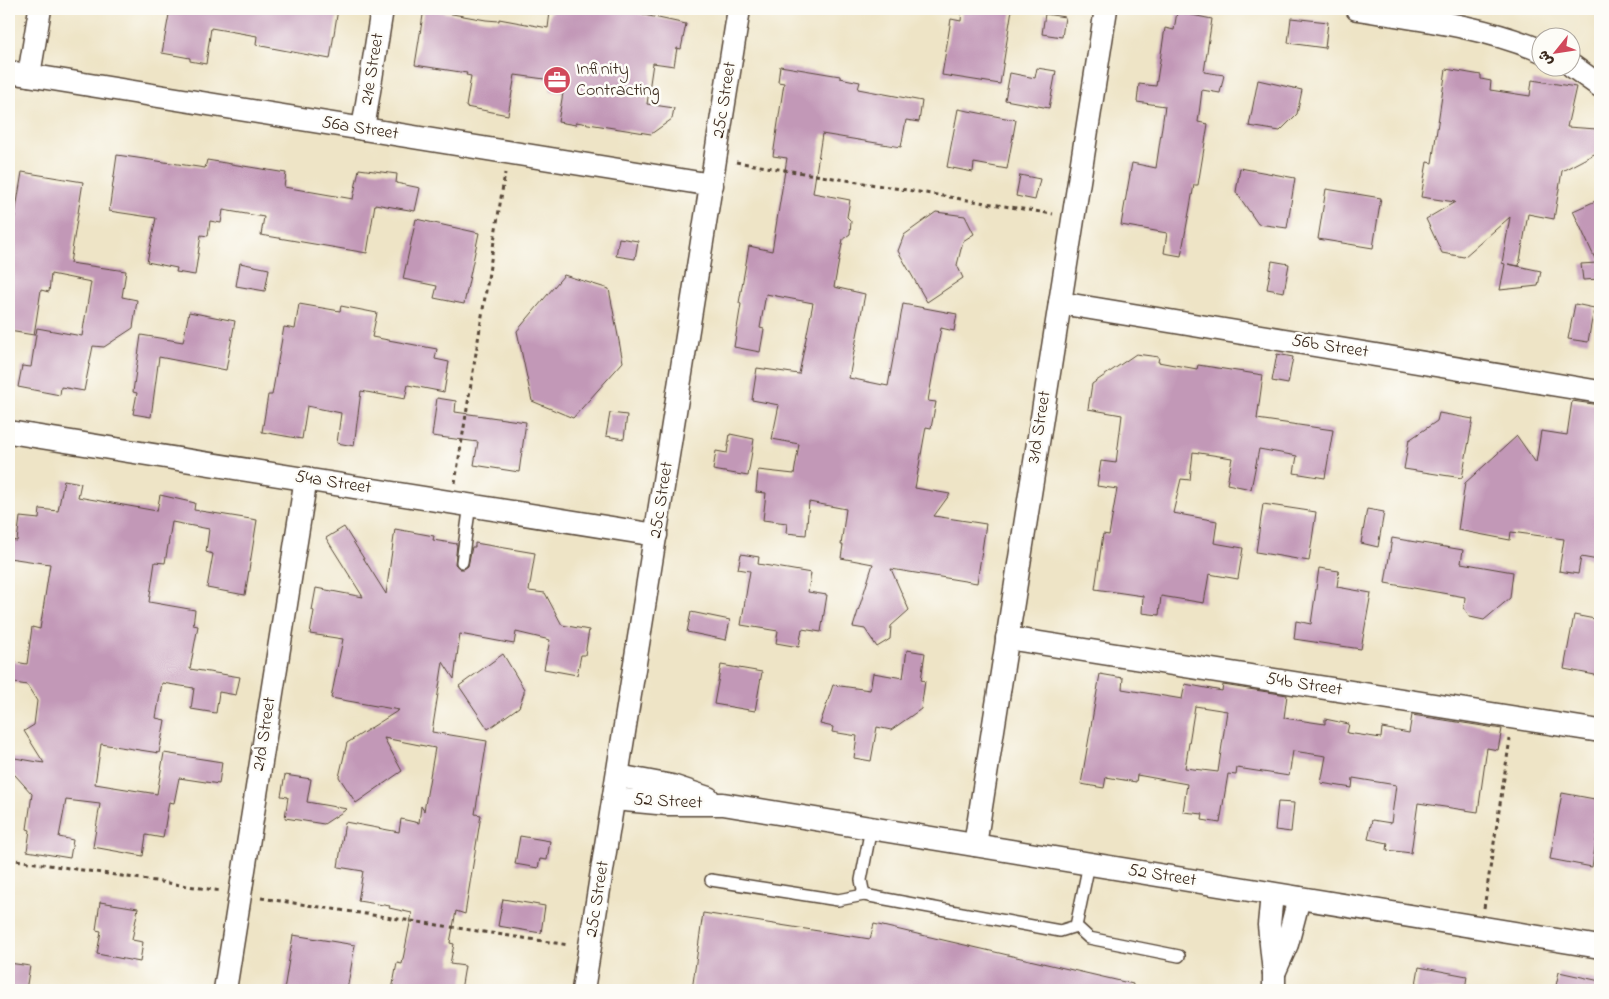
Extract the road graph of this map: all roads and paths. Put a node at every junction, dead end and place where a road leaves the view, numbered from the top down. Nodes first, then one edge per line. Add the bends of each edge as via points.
1 (40, 9) edge
2 (382, 9) edge
3 (739, 9) edge
4 (1106, 9) edge
5 (1357, 9) edge
6 (1532, 48) edge
7 (1582, 73) edge
8 (19, 74) edge
9 (1600, 86) edge
10 (363, 129) junction
11 (508, 153) junction
12 (716, 159) junction
13 (712, 185) junction
14 (1074, 217) junction
15 (1060, 303) junction
16 (1600, 392) edge
17 (9, 432) edge
18 (306, 478) junction
19 (461, 503) junction
20 (656, 535) junction
21 (462, 562) dead end
22 (1007, 638) junction
23 (1514, 718) junction
24 (1600, 731) edge
25 (618, 776) junction
26 (614, 799) junction
27 (723, 804) junction
28 (871, 828) junction
29 (975, 845) junction
30 (9, 859) edge
31 (1089, 864) junction
32 (711, 880) dead end
33 (240, 894) junction
34 (1272, 894) junction
35 (864, 895) junction
36 (1299, 898) junction
37 (1076, 926) junction
38 (1481, 928) junction
39 (1600, 947) edge
40 (590, 948) junction
41 (1179, 956) dead end
42 (1274, 982) edge
43 (225, 990) edge
44 (583, 990) edge

1 - 8 street
2 - 10 street, 21e Street
3 - 12 street, 25c Street
4 - 14 street, 31d Street
5 - 6 street via 1490,33
7 - 9 street
8 - 10 street, 56a Street
10 - 11 street, 56a Street
11 - 13 street, 56a Street
11 - 19 path
12 - 13 street, 25c Street
12 - 14 path
13 - 20 street, 25c Street
14 - 15 street, 31d Street
15 - 16 street, 56b Street
15 - 22 street, 31d Street
17 - 18 street, 54a Street
18 - 19 street, 54a Street
18 - 33 street, 21d Street
19 - 20 street, 54a Street
19 - 21 lane
20 - 25 street, 25c Street
22 - 23 street, 54b Street
22 - 29 street, 31d Street
23 - 24 street, 54b Street
23 - 38 path
25 - 26 street, 25c Street
25 - 27 street, 52 Street via 672,786
26 - 27 street, 52 Street via 668,804
26 - 40 street, 25c Street
27 - 28 street, 52 Street
28 - 29 street, 52 Street
28 - 35 lane via 861,880
29 - 31 street, 52 Street
30 - 33 path
31 - 34 street, 52 Street
31 - 37 lane
32 - 35 lane via 838,900
33 - 40 path
33 - 43 street, 21d Street
34 - 36 street, 52 Street
34 - 42 street via 1269,926
35 - 37 lane via 1060,931
36 - 38 street, 52 Street
36 - 42 street
37 - 41 lane via 1089,938
38 - 39 street, 52 Street
40 - 44 street, 25c Street

